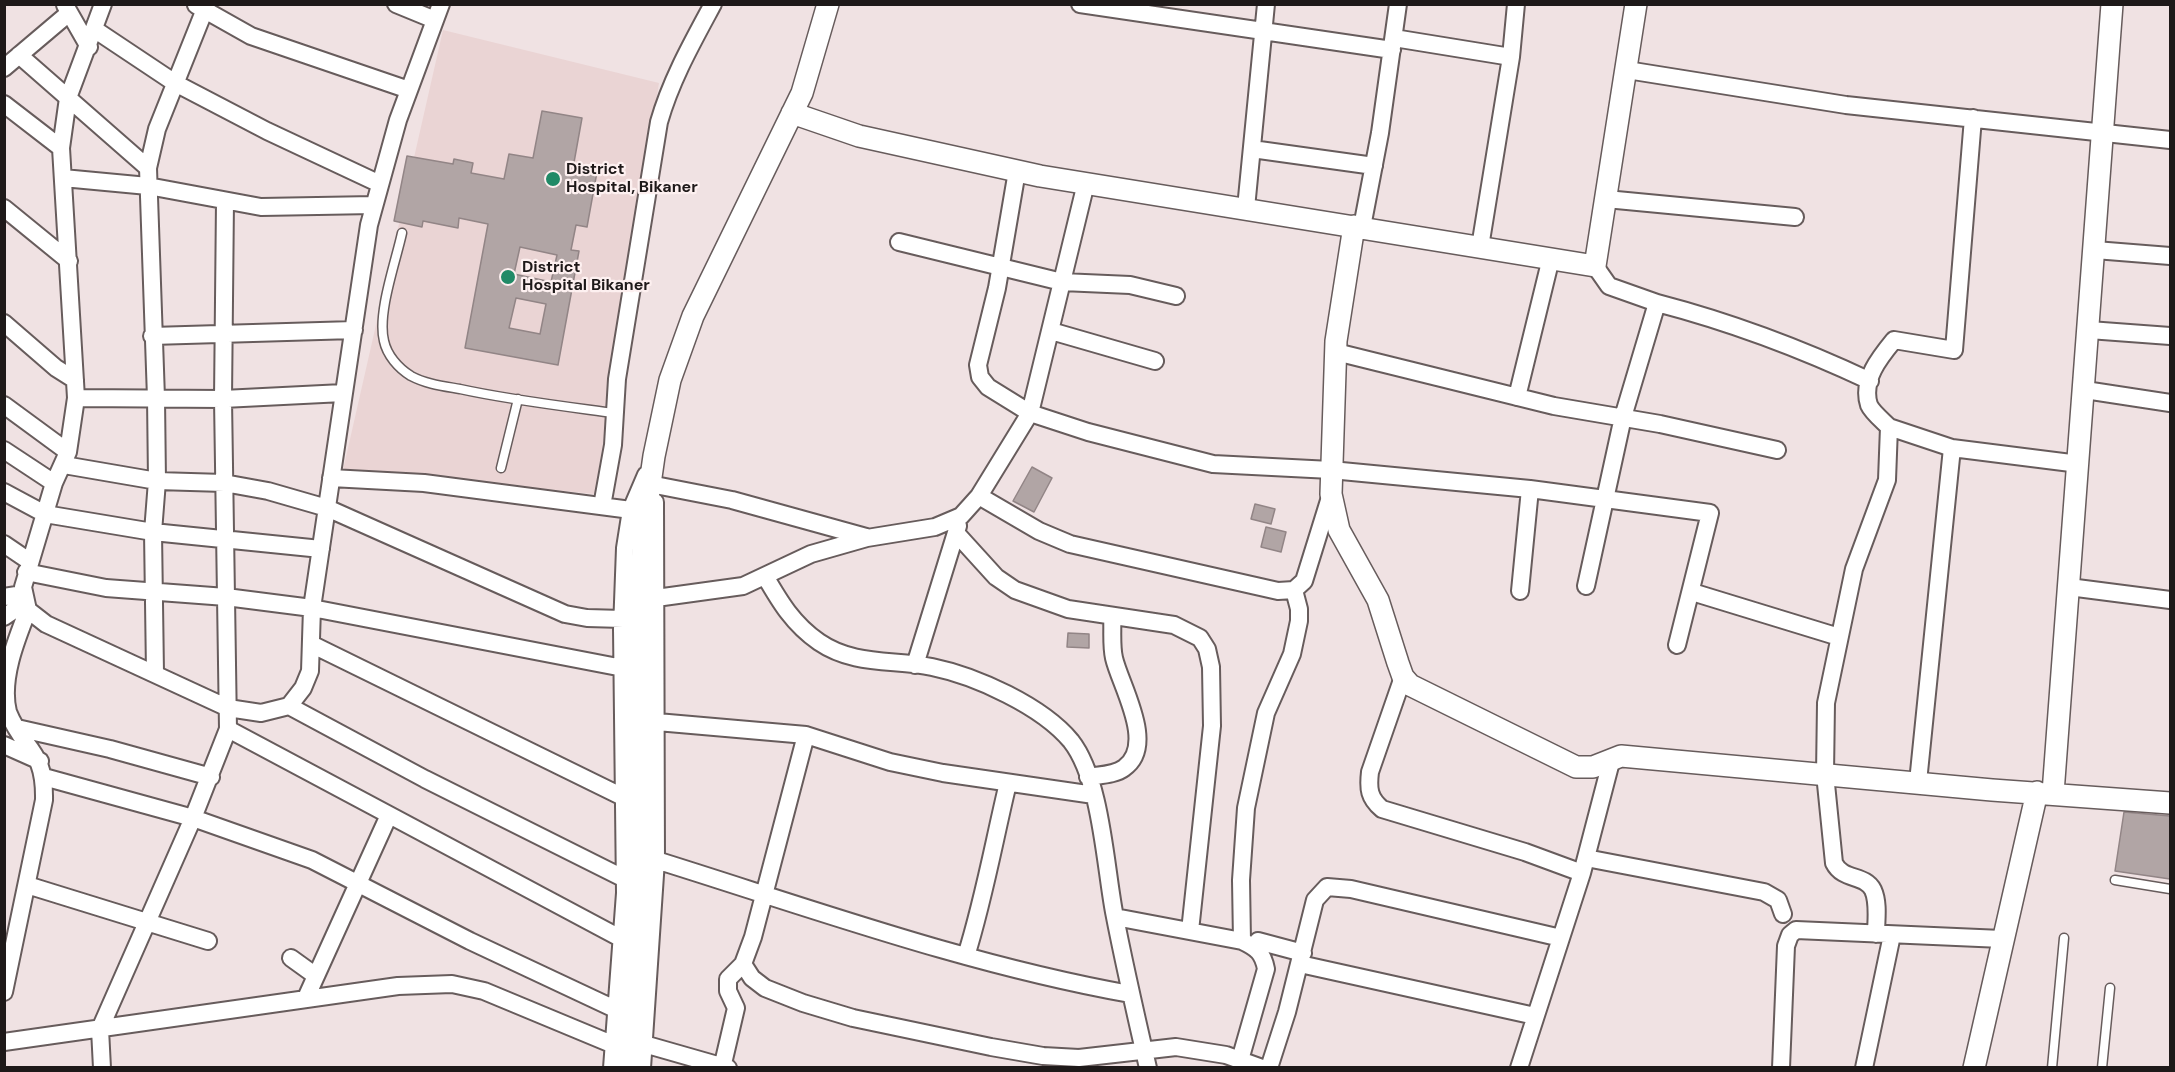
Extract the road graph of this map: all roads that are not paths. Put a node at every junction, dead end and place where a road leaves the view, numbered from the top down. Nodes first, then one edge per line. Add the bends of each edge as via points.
1 (103, 4) edge
2 (396, 4) edge
3 (713, 4) edge
4 (828, 4) edge
5 (1080, 4) edge
6 (1266, 4) edge
7 (1398, 4) edge
8 (1516, 4) edge
9 (1636, 4) edge
10 (2112, 4) edge
11 (202, 7) edge
12 (1132, 8) edge
13 (67, 9) edge
14 (438, 12) edge
15 (94, 29) junction
16 (1264, 30) junction
17 (1393, 44) junction
18 (89, 46) junction
19 (19, 56) junction
20 (1511, 57) junction
21 (4, 68) edge
22 (1627, 70) junction
23 (175, 82) junction
24 (409, 90) junction
25 (68, 98) junction
26 (4, 105) edge
27 (792, 113) junction
28 (1973, 118) junction
29 (2105, 132) junction
30 (2170, 140) edge
31 (61, 148) junction
32 (1252, 149) junction
33 (1374, 166) junction
34 (148, 168) junction
35 (1017, 171) junction
36 (63, 178) junction
37 (1086, 183) junction
38 (380, 184) junction
39 (148, 186) junction
40 (1606, 199) junction
41 (225, 201) junction
42 (374, 205) junction
43 (4, 208) edge
44 (1246, 208) junction
45 (1795, 217) dead end
46 (1358, 227) junction
47 (402, 233) dead end
48 (899, 242) dead end
49 (1480, 247) junction
50 (2096, 250) junction
51 (2170, 256) edge
52 (1551, 258) junction
53 (69, 261) junction
54 (1595, 266) junction
55 (1001, 269) junction
56 (1062, 282) junction
57 (1176, 296) dead end
58 (1657, 303) junction
59 (4, 323) edge
60 (354, 330) junction
61 (2089, 330) junction
62 (1051, 331) junction
63 (223, 333) junction
64 (152, 336) junction
65 (2170, 336) edge
66 (1336, 352) junction
67 (1155, 361) dead end
68 (75, 380) junction
69 (1870, 381) junction
70 (2085, 390) junction
71 (343, 393) junction
72 (1517, 397) junction
73 (75, 398) junction
74 (156, 398) junction
75 (223, 399) junction
76 (518, 399) junction
77 (2170, 403) edge
78 (4, 405) edge
79 (614, 413) junction
80 (1030, 413) junction
81 (1623, 417) junction
82 (1889, 427) junction
83 (1952, 448) junction
84 (4, 450) edge
85 (1777, 450) dead end
86 (654, 456) junction
87 (66, 458) junction
88 (2079, 464) junction
89 (501, 468) dead end
90 (1331, 470) junction
91 (331, 478) junction
92 (157, 481) junction
93 (54, 483) junction
94 (224, 483) junction
95 (655, 485) junction
96 (1530, 489) junction
97 (4, 492) edge
98 (1331, 494) junction
99 (979, 496) junction
100 (1604, 500) junction
101 (602, 506) junction
102 (327, 508) junction
103 (631, 510) junction
104 (45, 514) junction
105 (961, 516) junction
106 (153, 532) junction
107 (956, 533) junction
108 (225, 538) junction
109 (867, 538) junction
110 (4, 544) edge
111 (321, 549) junction
112 (28, 566) junction
113 (765, 576) junction
114 (1586, 586) dead end
115 (2069, 587) junction
116 (1294, 590) junction
117 (153, 591) junction
118 (1520, 591) dead end
119 (1692, 592) junction
120 (4, 597) edge
121 (226, 597) junction
122 (657, 598) junction
123 (2170, 600) edge
124 (26, 602) junction
125 (312, 608) junction
126 (630, 616) junction
127 (1112, 616) junction
128 (4, 617) edge
129 (1839, 636) junction
130 (311, 644) junction
131 (1677, 645) dead end
132 (915, 665) junction
133 (623, 668) junction
134 (155, 673) junction
135 (1403, 677) junction
136 (5, 699) edge
137 (289, 706) junction
138 (228, 708) junction
139 (657, 722) junction
140 (17, 728) junction
141 (228, 729) junction
142 (806, 735) junction
143 (4, 746) edge
144 (1612, 758) junction
145 (42, 769) junction
146 (1825, 774) junction
147 (211, 777) junction
148 (1088, 777) junction
149 (1008, 783) junction
150 (1918, 783) junction
151 (2045, 793) junction
152 (1094, 795) junction
153 (625, 798) junction
154 (2170, 803) edge
155 (389, 815) junction
156 (193, 818) junction
157 (656, 860) junction
158 (1584, 866) junction
159 (625, 879) junction
160 (2115, 880) dead end
161 (358, 883) junction
162 (27, 885) junction
163 (2170, 889) edge
164 (764, 895) junction
165 (1783, 914) dead end
166 (1115, 917) junction
167 (148, 921) junction
168 (11, 930) edge
169 (1190, 931) junction
170 (1884, 934) junction
171 (1561, 938) junction
172 (2064, 938) dead end
173 (622, 939) junction
174 (2002, 939) junction
175 (208, 941) dead end
176 (1250, 941) junction
177 (966, 956) junction
178 (291, 958) dead end
179 (1301, 958) junction
180 (743, 964) junction
181 (316, 975) junction
182 (2110, 988) dead end
183 (4, 992) edge
184 (1130, 994) junction
185 (306, 998) junction
186 (617, 1010) junction
187 (1535, 1016) junction
188 (100, 1029) junction
189 (4, 1042) edge
190 (644, 1044) junction
191 (614, 1045) junction
192 (1144, 1049) junction
193 (1240, 1060) junction
194 (724, 1067) edge
195 (1521, 1067) edge
196 (102, 1068) edge
197 (612, 1068) edge
198 (628, 1068) edge
199 (642, 1068) edge
200 (1148, 1068) edge
201 (1262, 1068) edge
202 (1269, 1068) edge
203 (1781, 1068) edge
204 (1864, 1068) edge
205 (1974, 1068) edge
206 (2052, 1068) edge
207 (2102, 1068) edge

1 - 15 street
2 - 14 street
3 - 79 street via 679,68 659,122
4 - 27 street via 802,93
5 - 12 street
6 - 16 street
7 - 17 street
8 - 20 street
9 - 22 street
10 - 29 street
11 - 23 street
11 - 24 street via 251,36
12 - 16 street
13 - 18 street
13 - 19 street
14 - 24 street
15 - 18 street
15 - 23 street
16 - 17 street
16 - 32 street
17 - 20 street
17 - 33 street
18 - 25 street
19 - 21 street
19 - 25 street
20 - 49 street
22 - 28 street via 1846,105
22 - 40 street
23 - 34 street via 157,129
23 - 38 street
24 - 38 street
25 - 31 street
25 - 34 street
26 - 31 street
27 - 35 street via 859,136
27 - 86 street via 693,316 670,380
28 - 29 street
28 - 69 street via 1954,350 1894,340 1874,365
29 - 30 street
29 - 50 street
31 - 36 street
32 - 33 street
32 - 44 street
33 - 46 street
34 - 39 street
35 - 37 street
35 - 55 street
36 - 39 street
36 - 53 street
37 - 44 street
37 - 56 street
38 - 42 street
39 - 41 street
39 - 64 street
40 - 45 street
40 - 54 street
41 - 42 street via 272,207
41 - 63 street
42 - 60 street
43 - 53 street
44 - 46 street
46 - 49 street
46 - 66 street
47 - 76 lane via 384,316 383,339 389,355 411,376 426,382
48 - 55 street
49 - 52 street
50 - 51 street
50 - 61 street
52 - 54 street
52 - 72 street
53 - 68 street
54 - 58 street via 1609,286
55 - 56 street
55 - 80 street via 978,365 980,377 988,387
56 - 57 street via 1130,285
56 - 62 street
58 - 69 street via 1706,316
58 - 81 street
59 - 68 street
60 - 63 street
60 - 71 street
61 - 65 street
61 - 70 street
62 - 67 street
62 - 80 street
63 - 64 street
63 - 75 street
64 - 74 street
66 - 72 street
66 - 90 street
68 - 73 street
69 - 82 street via 1870,406
70 - 77 street
70 - 88 street
71 - 75 street
71 - 91 street
72 - 81 street
73 - 74 street
73 - 87 street
74 - 75 street
74 - 92 street
75 - 94 street
76 - 79 lane
76 - 89 lane
78 - 87 street
79 - 101 street via 613,445
80 - 90 street via 1213,464
80 - 99 street
81 - 85 street
81 - 100 street
82 - 83 street
82 - 129 street via 1887,480 1854,569
83 - 88 street
83 - 150 street
84 - 93 street
86 - 95 street
86 - 103 street
86 - 126 street
87 - 92 street
87 - 93 street
88 - 115 street
90 - 96 street
90 - 98 street
91 - 101 street via 424,483
91 - 102 street
92 - 94 street
92 - 106 street
93 - 104 street
94 - 102 street
94 - 108 street
95 - 109 street via 732,500
95 - 122 street
96 - 100 street
96 - 118 street
97 - 104 street
98 - 116 street via 1304,581
98 - 135 street via 1339,530 1378,600
99 - 105 street
99 - 116 street via 1070,544 1263,588
100 - 114 street
100 - 119 street via 1710,513
101 - 103 street
102 - 111 street
102 - 126 street via 565,614 587,618
103 - 126 street via 625,548
104 - 106 street
104 - 112 street
105 - 107 street
105 - 109 street via 935,527
106 - 108 street
106 - 117 street
107 - 127 street via 996,577 1015,590 1068,609
107 - 132 street
108 - 111 street
108 - 121 street
109 - 113 street via 811,554
110 - 112 street
111 - 125 street
112 - 117 street via 106,588
112 - 124 street
113 - 122 street via 727,591
113 - 132 street via 797,625 820,643 852,658
115 - 123 street
115 - 151 street
116 - 176 street via 1299,621 1292,654 1266,713 1246,808 1241,880
117 - 121 street
117 - 134 street
119 - 129 street
119 - 131 street
120 - 124 street
121 - 125 street
121 - 138 street
122 - 139 street
124 - 128 street
124 - 134 street via 46,624
124 - 136 street via 8,661
125 - 130 street
125 - 133 street
126 - 133 street
126 - 198 street via 641,849
127 - 148 street via 1114,657 1137,731 1135,749 1123,769
127 - 169 street via 1174,625 1200,638 1207,649 1212,726
129 - 146 street via 1826,703
130 - 137 street via 310,671
130 - 153 street
132 - 148 street via 976,681 1046,718 1071,742
133 - 153 street
134 - 138 street
135 - 144 street via 1418,690 1566,764 1583,768
135 - 158 street via 1370,772 1368,787 1372,800 1382,809
136 - 140 street
137 - 138 street via 261,713
137 - 159 street
138 - 141 street
139 - 142 street
139 - 157 street
140 - 145 street
140 - 147 street
141 - 147 street
141 - 155 street
142 - 149 street via 890,762
142 - 164 street
143 - 145 street
144 - 146 street
144 - 158 street
145 - 156 street
145 - 162 street via 44,800
146 - 150 street
146 - 170 street via 1834,863 1842,874 1871,887
147 - 156 street
148 - 152 street
149 - 152 street
149 - 177 street via 983,904
150 - 151 street
151 - 154 street
151 - 174 street
152 - 166 street
153 - 159 street
155 - 161 street
155 - 173 street
156 - 161 street via 312,860
156 - 167 street
157 - 164 street
157 - 190 street
158 - 165 street via 1764,892 1778,900
158 - 171 street
159 - 173 street
160 - 163 lane
161 - 181 street
161 - 186 street
162 - 167 street
162 - 168 street
164 - 177 street
164 - 180 street
166 - 169 street
166 - 184 street
167 - 175 street
167 - 188 street
168 - 183 street
169 - 176 street
170 - 174 street
170 - 203 street via 1796,930 1790,935 1786,946
170 - 204 street via 1872,1039
171 - 179 street via 1335,886 1327,887 1315,900
171 - 187 street
172 - 206 lane
173 - 186 street
174 - 205 street
176 - 179 street
176 - 193 street via 1264,957 1266,969
177 - 184 street
178 - 181 street
179 - 187 street
179 - 202 street
180 - 192 street via 765,988 803,1003 979,1045 1079,1058 1126,1055
180 - 194 street via 728,979 728,991 736,1008
181 - 185 street
182 - 207 lane
184 - 192 street
185 - 188 street
185 - 191 street via 398,986 452,984 484,991
186 - 191 street
187 - 195 street
188 - 189 street
188 - 196 street
190 - 194 street
190 - 199 street
191 - 197 street
192 - 193 street via 1176,1047
192 - 200 street
193 - 201 street

